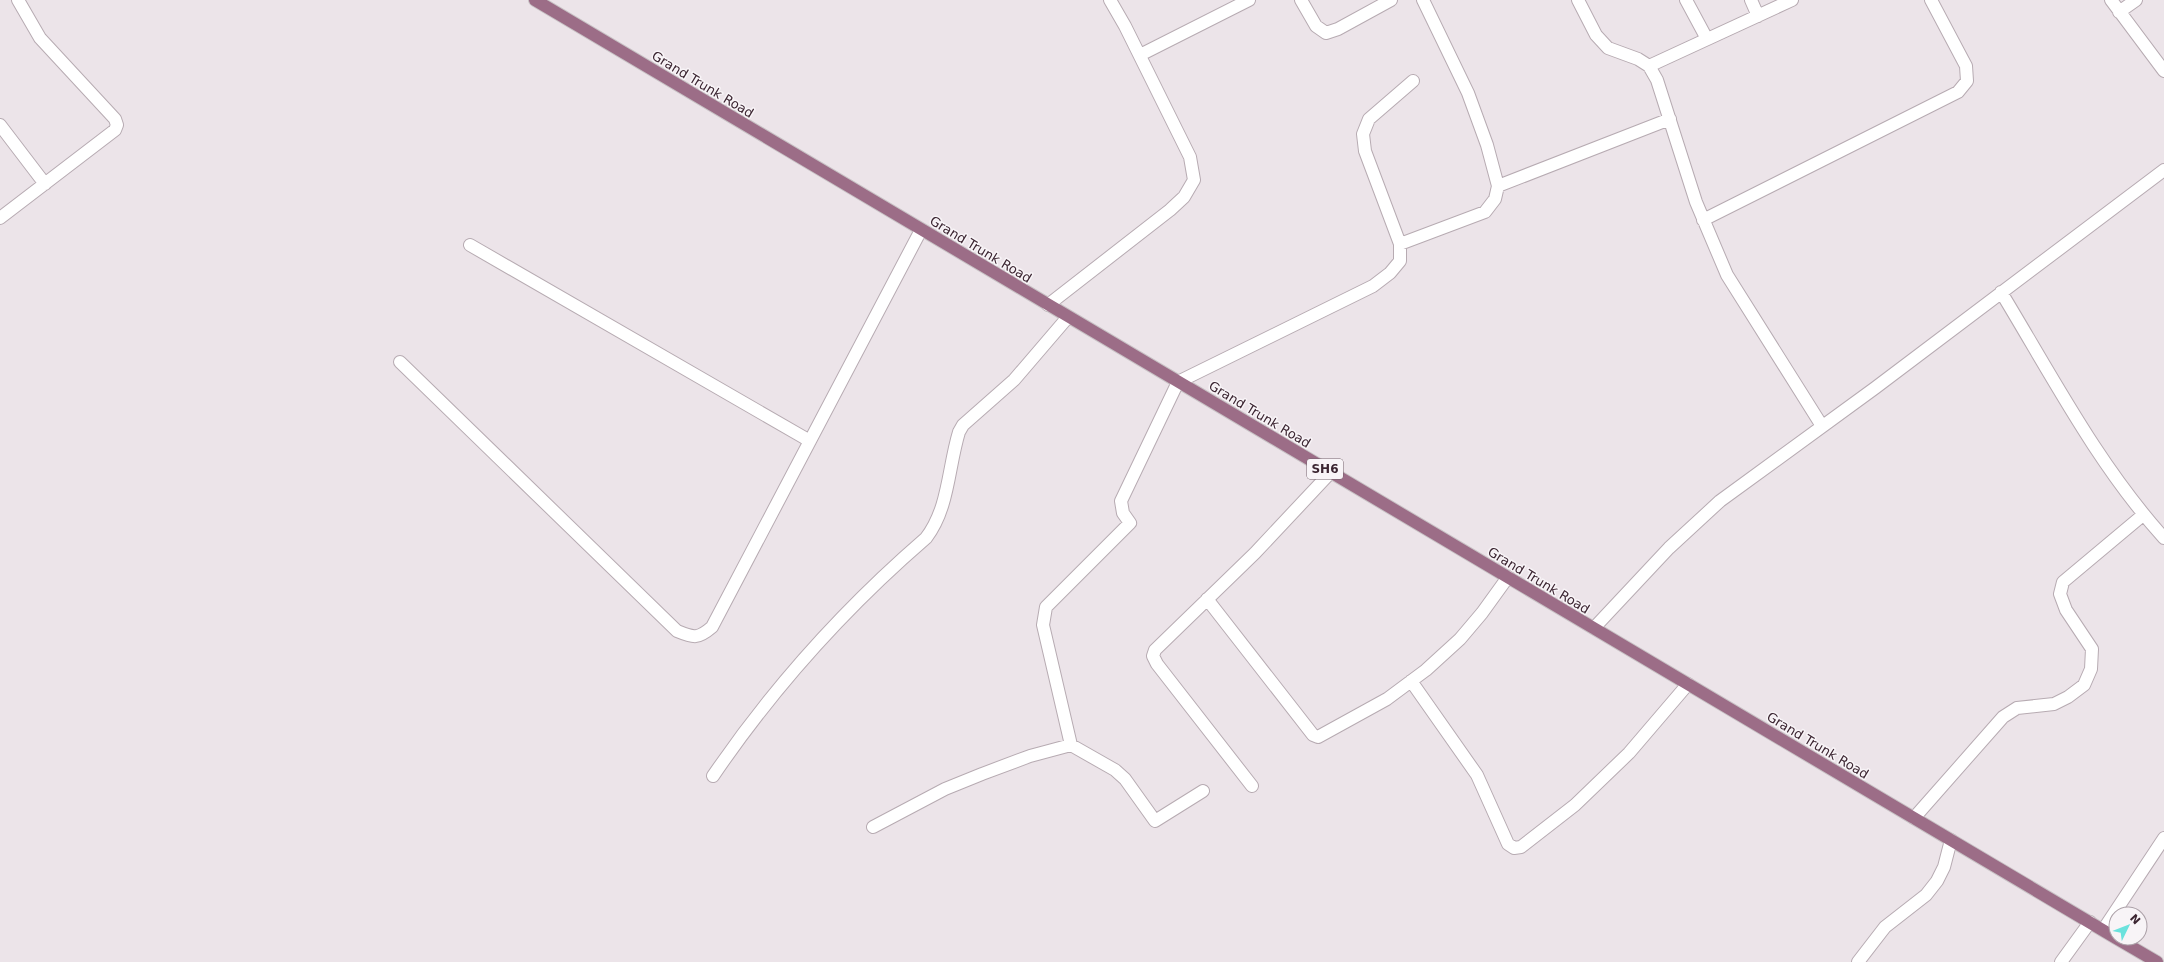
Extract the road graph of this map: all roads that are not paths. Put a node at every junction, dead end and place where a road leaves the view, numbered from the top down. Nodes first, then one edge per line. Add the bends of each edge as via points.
1 (18, 0) edge
2 (535, 0) edge
3 (1110, 0) edge
4 (1249, 0) edge
5 (1301, 0) edge
6 (1391, 0) edge
7 (1423, 0) edge
8 (1578, 0) edge
9 (1686, 0) edge
10 (1751, 0) edge
11 (1792, 0) edge
12 (1931, 0) edge
13 (2111, 0) edge
14 (2136, 0) edge
15 (2119, 12) junction
16 (1758, 16) junction
17 (1707, 39) junction
18 (1140, 55) junction
19 (1649, 66) junction
20 (2164, 71) edge
21 (1413, 81) dead end
22 (1670, 120) junction
23 (0, 125) edge
24 (2164, 170) edge
25 (45, 184) junction
26 (1498, 186) junction
27 (0, 218) edge
28 (1702, 220) junction
29 (921, 230) junction
30 (1400, 244) junction
31 (470, 245) dead end
32 (2001, 292) junction
33 (1048, 305) junction
34 (1068, 317) junction
35 (400, 362) dead end
36 (1178, 382) junction
37 (1822, 426) junction
38 (810, 441) junction
39 (1331, 472) junction
40 (2143, 515) junction
41 (2164, 538) edge
42 (1508, 577) junction
43 (1207, 599) junction
44 (1594, 628) junction
45 (1411, 681) junction
46 (1688, 684) junction
47 (1071, 745) junction
48 (713, 776) dead end
49 (1252, 786) dead end
50 (1203, 792) dead end
51 (1914, 818) junction
52 (873, 827) dead end
53 (2164, 838) edge
54 (1951, 840) junction
55 (2090, 922) junction
56 (2102, 930) junction
57 (2108, 933) edge
58 (2130, 946) edge
59 (1858, 962) edge
60 (2061, 962) edge
61 (2157, 962) edge

1 - 25 street via 40,38 115,119 117,125 115,130
2 - 29 main road, Grand Trunk Road / SH6
3 - 18 street
4 - 18 street
5 - 6 street via 1316,26 1326,33
7 - 26 street via 1468,93 1487,145
8 - 19 street via 1596,34 1608,48
9 - 17 street
10 - 16 street
11 - 16 street
12 - 28 street via 1966,66 1967,81 1958,92
13 - 15 street
14 - 15 street
15 - 20 street
16 - 17 street
17 - 19 street
18 - 33 street via 1190,157 1194,180 1184,197 1170,210
19 - 22 street via 1657,80
21 - 30 street via 1369,118 1363,134 1365,151
22 - 26 street
22 - 28 street
23 - 25 street
24 - 32 street
25 - 27 street
26 - 30 street via 1495,199 1485,212
28 - 37 street via 1727,275
29 - 33 main road, Grand Trunk Road / SH6
29 - 38 street
30 - 36 street via 1400,261 1390,274 1373,286
31 - 38 street
32 - 37 street
32 - 40 street via 2102,459
33 - 34 main road, Grand Trunk Road / SH6
34 - 36 main road, Grand Trunk Road / SH6
34 - 48 street via 1014,380 961,429 941,512 932,529 827,631 742,733
35 - 38 street via 676,631 690,636 702,636 712,627
36 - 39 main road, Grand Trunk Road / SH6
36 - 47 street via 1121,501 1123,513 1130,523 1046,607 1043,625
37 - 44 street via 1694,523
39 - 42 main road, Grand Trunk Road / SH6
39 - 43 street via 1282,526
40 - 41 street
40 - 51 street via 2063,582 2060,594 2066,610 2092,649 2091,669 2084,684 2054,704 2017,708 2003,717
42 - 44 main road, Grand Trunk Road / SH6
42 - 45 street via 1482,614 1460,639
43 - 45 street via 1313,736 1324,735
43 - 49 street via 1157,646 1153,656
44 - 46 main road, Grand Trunk Road / SH6
45 - 46 street via 1477,775 1508,844 1514,848 1521,847 1575,805 1629,753
46 - 51 main road, Grand Trunk Road / SH6
47 - 50 street via 1120,775 1155,821
47 - 52 street via 1030,756 945,789
51 - 54 main road, Grand Trunk Road / SH6
53 - 56 street
54 - 55 main road, Grand Trunk Road / SH6
54 - 59 street via 1938,881 1926,895 1885,927
55 - 56 main road, Grand Trunk Road / SH6
55 - 60 street
56 - 57 main road, Grand Trunk Road / SH6
58 - 61 main road, Grand Trunk Road / SH6

